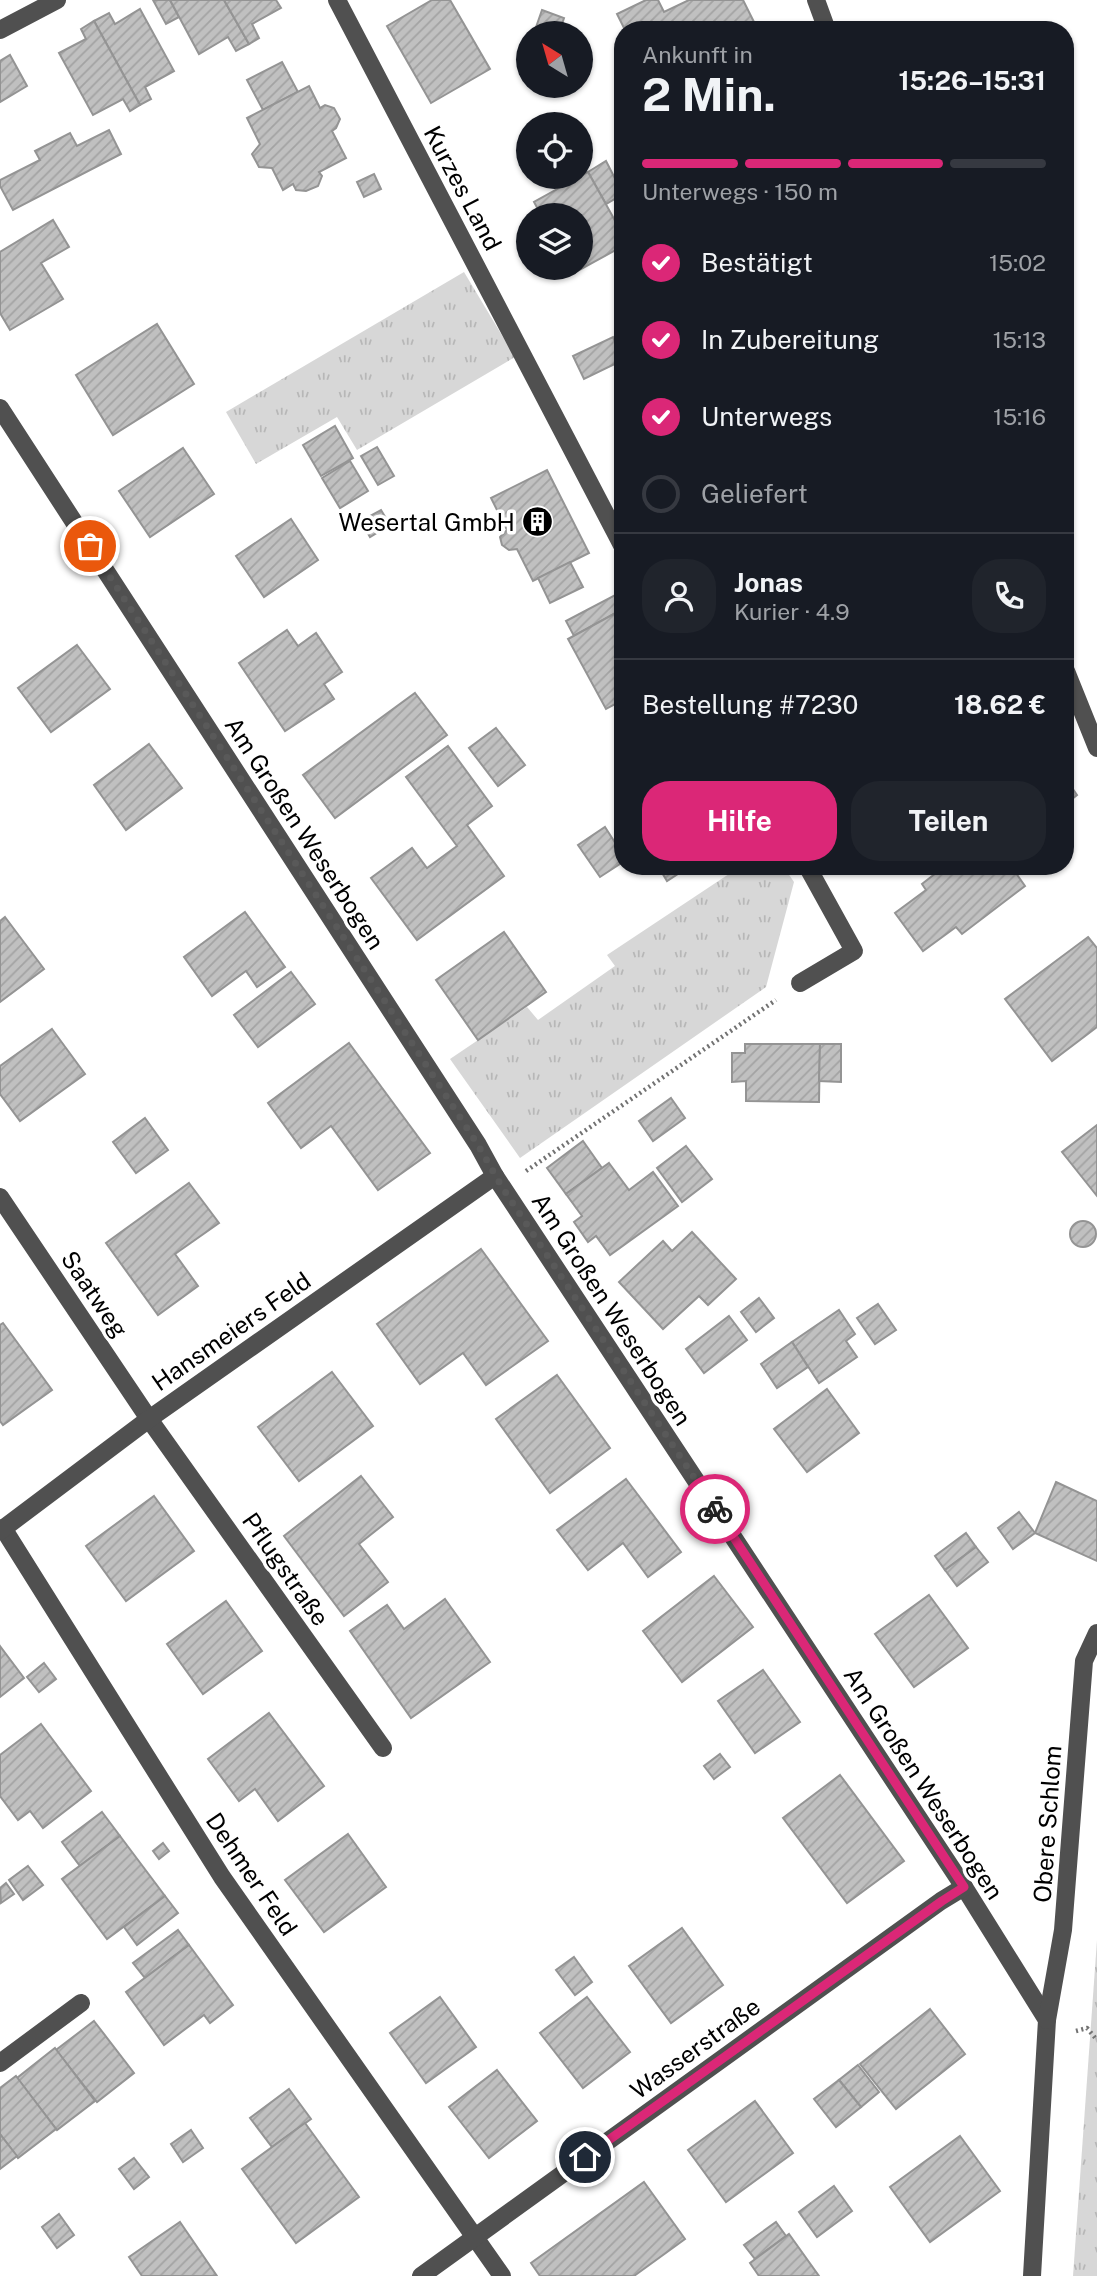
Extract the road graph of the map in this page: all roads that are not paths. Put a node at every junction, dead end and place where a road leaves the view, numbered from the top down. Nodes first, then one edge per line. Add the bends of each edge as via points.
1 (57, 0) edge
2 (337, 0) edge
3 (816, 0) edge
4 (824, 21) edge
5 (0, 30) edge
6 (0, 408) edge
7 (614, 530) edge
8 (1074, 691) edge
9 (1097, 748) edge
10 (812, 875) edge
11 (800, 983) road end
12 (499, 1181) junction
13 (0, 1196) edge
14 (149, 1419) junction
15 (2, 1530) edge
16 (1097, 1633) edge
17 (383, 1748) dead end
18 (964, 1887) junction
19 (81, 2003) dead end
20 (1047, 2020) junction
21 (0, 2063) edge
22 (474, 2237) junction
23 (421, 2276) edge
24 (502, 2276) edge
25 (1032, 2276) edge

1 - 5 street
2 - 7 street, Kurzes Land
3 - 4 street
6 - 12 street, Am Großen Weserbogen
8 - 9 street
10 - 11 street via 854,951
12 - 14 street, Hansmeiers Feld
12 - 18 street, Am Großen Weserbogen
13 - 14 street, Saatweg
14 - 15 street, Hansmeiers Feld
14 - 17 street, Pflugstraße
15 - 22 street, Dehmer Feld via 222,1877
16 - 20 street, Obere Schlom via 1084,1661 1063,1930
18 - 20 street, Am Großen Weserbogen
18 - 22 street, Wasserstraße
19 - 21 street
20 - 25 street
22 - 23 street, Wasserstraße
22 - 24 street, Dehmer Feld

